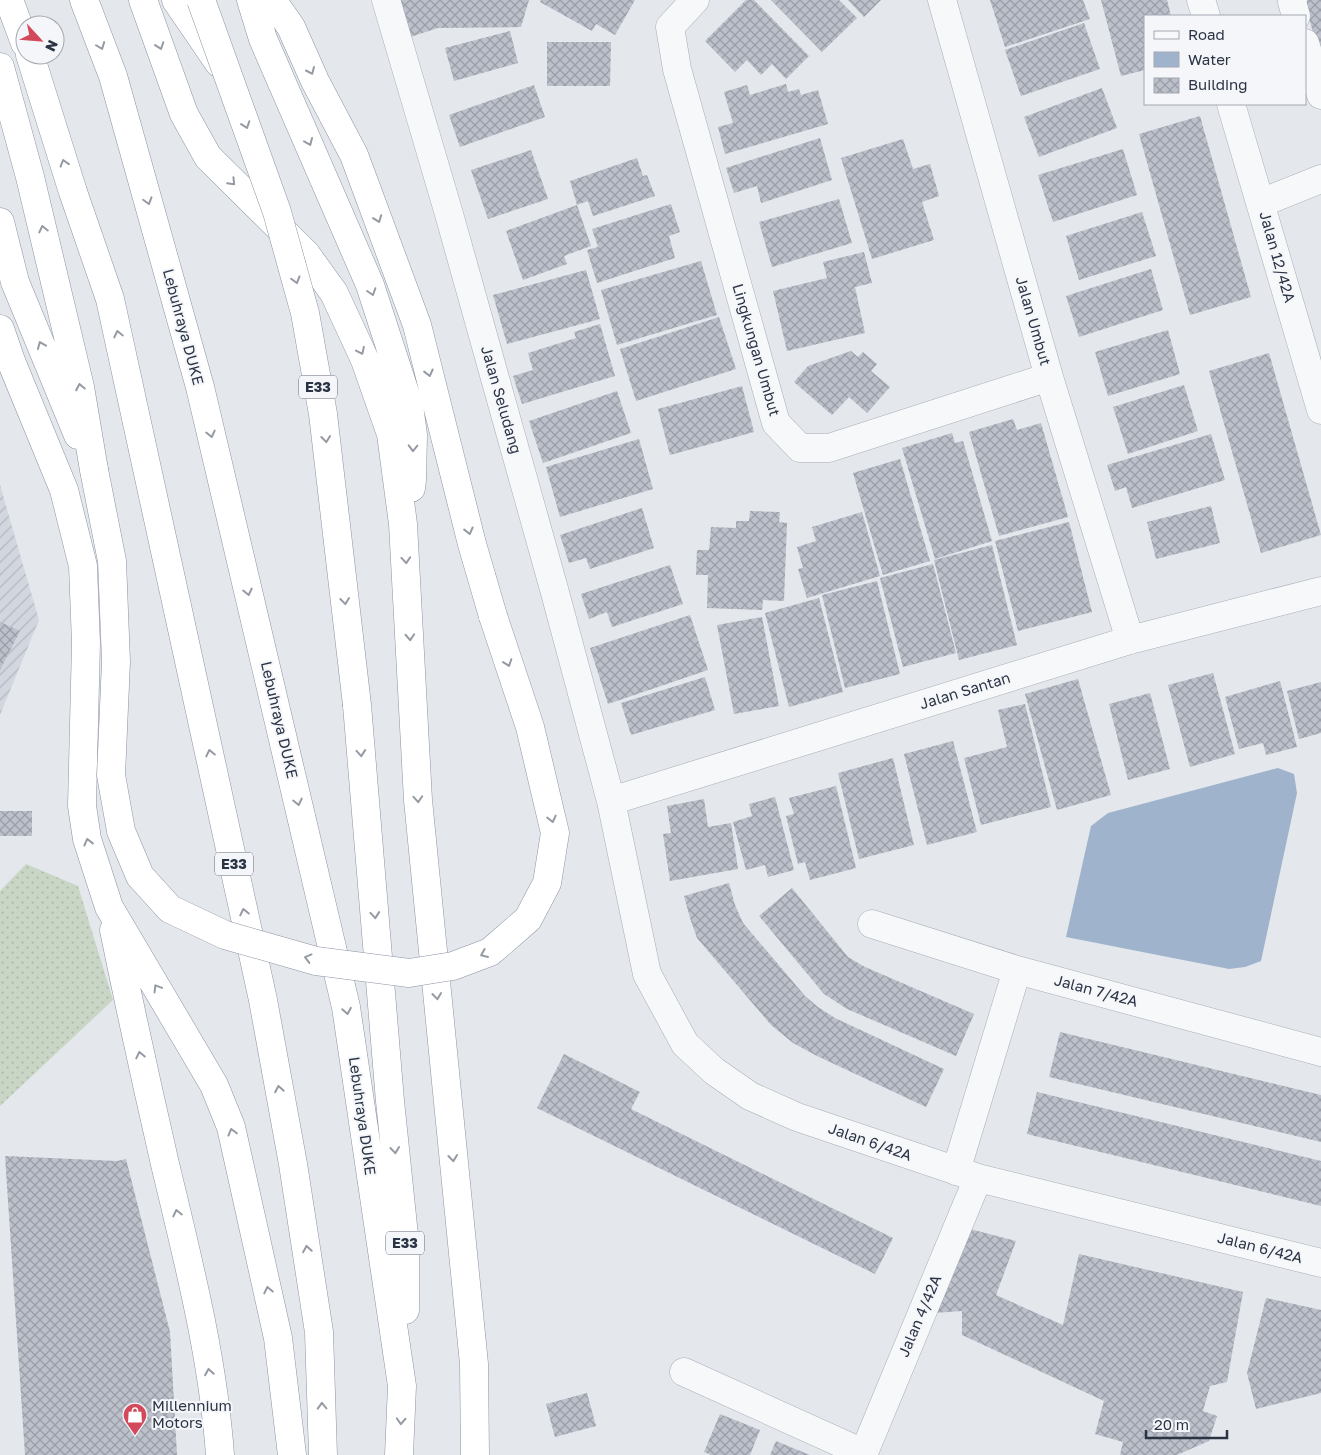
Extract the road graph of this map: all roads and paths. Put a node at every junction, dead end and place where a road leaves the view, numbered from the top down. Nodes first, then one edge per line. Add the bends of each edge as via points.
1 (9, 0) edge
2 (84, 0) edge
3 (143, 0) edge
4 (176, 0) edge
5 (201, 0) edge
6 (251, 0) edge
7 (272, 0) edge
8 (386, 0) edge
9 (695, 0) edge
10 (942, 0) edge
11 (1201, 0) edge
12 (1293, 0) edge
13 (1206, 15) edge
14 (1296, 15) edge
15 (15, 16) edge
16 (1306, 46) edge
17 (33, 65) edge
18 (0, 68) edge
19 (230, 79) junction
20 (1321, 95) edge
21 (1232, 105) edge
22 (1321, 179) edge
23 (1261, 203) junction
24 (0, 222) edge
25 (0, 329) edge
26 (1049, 377) junction
27 (1321, 410) edge
28 (94, 470) junction
29 (404, 524) junction
30 (1321, 591) edge
31 (1130, 640) junction
32 (611, 801) junction
33 (109, 907) junction
34 (872, 924) dead end
35 (1017, 970) junction
36 (1321, 1052) edge
37 (967, 1174) junction
38 (1321, 1263) edge
39 (684, 1372) dead end
40 (402, 1386) junction
41 (863, 1454) edge
42 (220, 1455) edge
43 (292, 1455) edge
44 (323, 1455) edge
45 (399, 1455) edge
46 (476, 1455) edge

1 - 15 highway
2 -> 40 highway, Lebuhraya DUKE / E33 via 113,76 200,387 346,1007
3 -> 29 highway via 184,114 208,157 306,254 334,293 365,360 391,434
4 - 19 highway, bridge
5 - 19 highway, E33, bridge
6 -> 29 highway via 263,39 370,285 409,405 413,435 412,480
7 -> 28 highway, bridge via 291,27 354,155 417,325 472,544 530,727 555,833 547,883 528,919 490,952 453,966 409,973 316,961 224,935 170,909 140,876 121,831 111,775 116,662 112,562
8 - 32 street, Jalan Seludang via 452,224
9 - 26 street, Lingkungan Umbut via 670,27 677,70 776,423 800,448 829,448
10 - 26 street, Jalan Umbut
11 - 13 street
12 - 14 street
16 - 20 street
44 -> 17 highway, E33 via 319,1332 294,1164 263,1000 110,299
28 -> 18 highway via 80,387
19 -> 40 highway, E33, bridge via 279,221 305,313 323,414 357,704 405,1245
21 - 23 street, Jalan 12/42A
22 - 23 street
23 - 27 street, Jalan 12/42A
28 -> 24 highway via 15,282
33 -> 25 highway via 87,839 82,806 86,643 83,566 64,490
26 - 31 street, Jalan Umbut
29 -> 46 highway via 418,800 474,1364
30 - 31 street, Jalan Santan
31 - 32 street, Jalan Santan
32 - 37 street, Jalan 6/42A via 648,974 686,1044 714,1071 750,1096 797,1117
42 -> 33 highway via 202,1324 147,1089
43 -> 33 highway via 278,1338 231,1127 214,1085
34 - 35 street, Jalan 7/42A
35 - 36 street, Jalan 7/42A
35 - 37 street, Jalan 4/42A
37 - 38 street, Jalan 6/42A
37 - 41 street, Jalan 4/42A
39 - 41 street
40 -> 45 highway, Lebuhraya DUKE / E33

